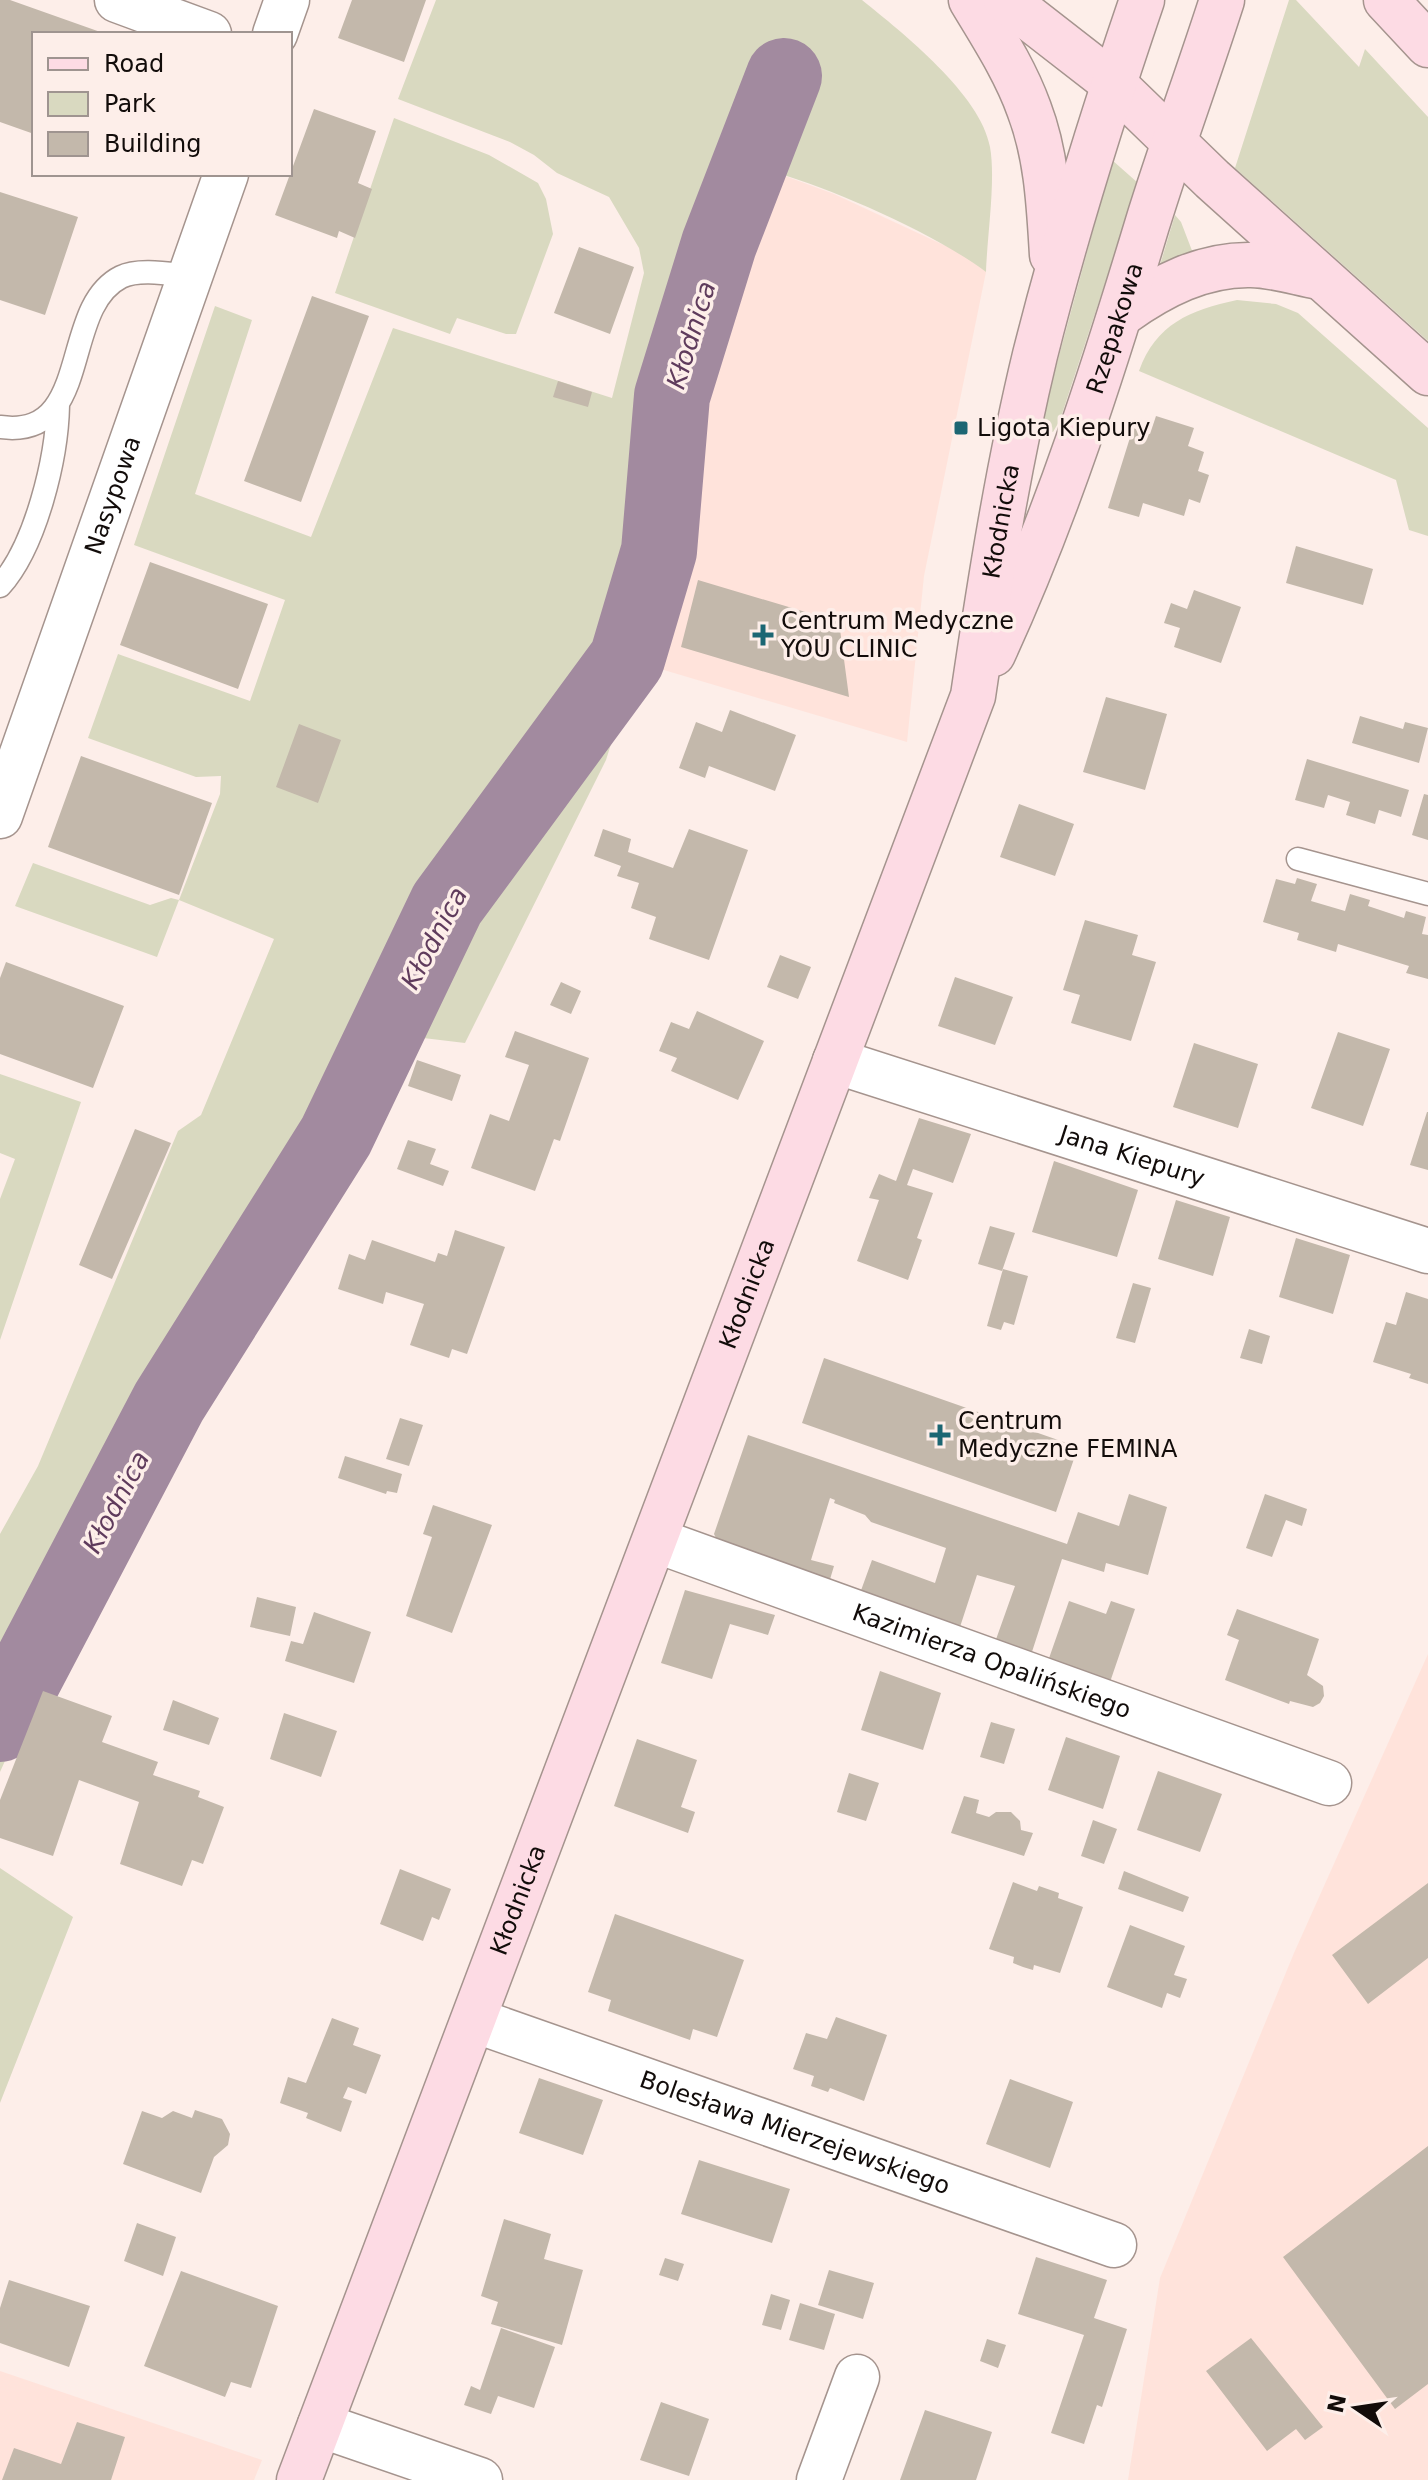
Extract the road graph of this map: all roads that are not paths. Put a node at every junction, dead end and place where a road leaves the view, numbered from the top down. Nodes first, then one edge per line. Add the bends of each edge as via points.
1 (117, 0) edge
2 (287, 0) edge
3 (971, 0) edge
4 (1006, 0) edge
5 (1142, 0) edge
6 (1222, 0) edge
7 (204, 32) edge
8 (276, 32) edge
9 (1114, 84) junction
10 (1175, 145) junction
11 (225, 176) edge
12 (189, 276) junction
13 (1319, 277) junction
14 (1054, 281) junction
15 (1123, 313) junction
16 (1428, 373) edge
17 (58, 405) junction
18 (0, 427) edge
19 (0, 586) edge
20 (973, 696) junction
21 (0, 816) edge
22 (1298, 859) dead end
23 (1428, 894) edge
24 (835, 1061) junction
25 (1428, 1251) edge
26 (655, 1540) junction
27 (1329, 1783) dead end
28 (474, 2020) junction
29 (1114, 2245) dead end
30 (857, 2377) dead end
31 (320, 2425) junction
32 (299, 2480) edge
33 (480, 2480) edge
34 (819, 2480) edge

1 - 7 street
2 - 8 street
3 - 14 street via 1011,66 1030,111 1047,177
4 - 9 street
5 - 9 street
6 - 10 street, Rzepakowa
9 - 10 street
9 - 14 street, Kłodnicka
10 - 13 street
10 - 15 street, Rzepakowa
11 - 12 street, Nasypowa
12 - 17 lane via 122,276 99,296
12 - 21 street, Nasypowa
13 - 15 street via 1252,265 1210,269 1158,288
13 - 16 street
14 - 20 street, Kłodnicka via 994,553
15 - 20 street, Rzepakowa via 1026,583
17 - 18 lane via 45,421 18,430
17 - 19 lane via 57,442 28,537
20 - 24 street, Kłodnicka
22 - 23 lane
24 - 25 street, Jana Kiepury
24 - 26 street, Kłodnicka
26 - 27 street, Kazimierza Opalińskiego
26 - 28 street, Kłodnicka
28 - 29 street, Bolesława Mierzejewskiego
28 - 31 street, Kłodnicka
30 - 34 street
31 - 32 street, Kłodnicka
31 - 33 street

